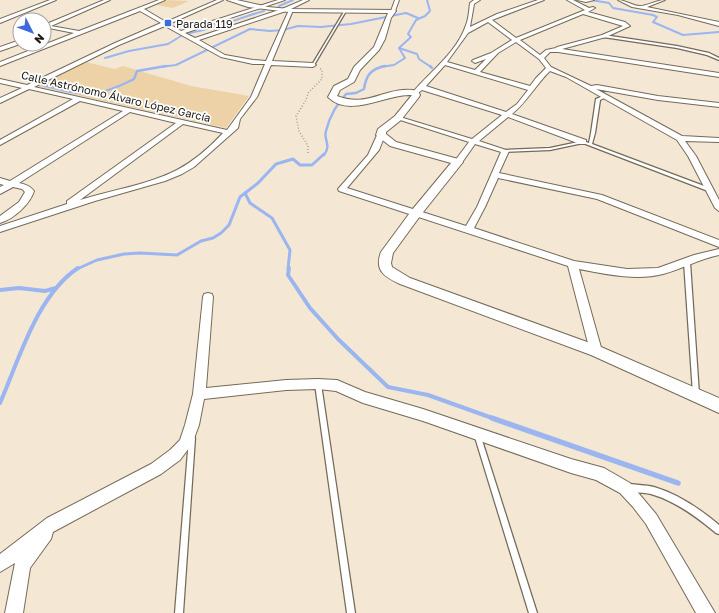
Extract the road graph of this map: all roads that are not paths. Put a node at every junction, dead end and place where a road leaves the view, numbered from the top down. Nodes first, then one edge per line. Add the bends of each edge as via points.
1 (54, 0) edge
2 (108, 0) edge
3 (164, 0) edge
4 (221, 0) edge
5 (230, 0) edge
6 (283, 0) edge
7 (307, 0) edge
8 (397, 0) edge
9 (478, 0) edge
10 (542, 0) edge
11 (569, 0) edge
12 (579, 0) edge
13 (592, 0) edge
14 (620, 0) edge
15 (663, 0) edge
16 (34, 1) edge
17 (47, 3) junction
18 (262, 7) junction
19 (640, 7) junction
20 (140, 9) junction
21 (284, 10) junction
22 (291, 10) junction
23 (588, 10) junction
24 (345, 11) junction
25 (393, 11) junction
26 (714, 16) dead end
27 (2, 20) edge
28 (490, 20) junction
29 (704, 20) junction
30 (12, 21) edge
31 (52, 23) edge
32 (166, 23) junction
33 (719, 24) edge
34 (481, 25) junction
35 (496, 26) junction
36 (52, 27) edge
37 (56, 28) junction
38 (52, 29) edge
39 (81, 32) junction
40 (182, 32) junction
41 (465, 32) junction
42 (604, 36) junction
43 (194, 40) junction
44 (515, 40) junction
45 (12, 45) edge
46 (0, 49) edge
47 (553, 50) junction
48 (493, 55) junction
49 (541, 58) junction
50 (719, 59) edge
51 (474, 61) dead end
52 (268, 63) junction
53 (443, 63) junction
54 (0, 64) edge
55 (313, 65) joint
56 (549, 68) junction
57 (476, 73) junction
58 (719, 75) edge
59 (0, 81) edge
60 (28, 87) junction
61 (588, 88) junction
62 (532, 89) junction
63 (418, 90) junction
64 (604, 97) junction
65 (78, 98) junction
66 (0, 102) edge
67 (719, 105) edge
68 (129, 110) junction
69 (506, 114) junction
70 (398, 118) junction
71 (181, 122) junction
72 (227, 132) junction
73 (381, 135) junction
74 (680, 138) junction
75 (719, 140) edge
76 (474, 141) junction
77 (0, 143) edge
78 (587, 143) junction
79 (505, 151) junction
80 (458, 162) junction
81 (495, 175) junction
82 (0, 181) edge
83 (12, 184) junction
84 (710, 190) junction
85 (0, 191) edge
86 (719, 208) edge
87 (61, 209) junction
88 (416, 213) junction
89 (0, 220) edge
90 (0, 230) edge
91 (468, 230) junction
92 (719, 244) edge
93 (719, 252) edge
94 (687, 262) junction
95 (573, 264) junction
96 (208, 297) dead end
97 (596, 351) junction
98 (318, 384) junction
99 (199, 394) junction
100 (696, 394) junction
101 (719, 406) edge
102 (192, 425) junction
103 (477, 434) junction
104 (625, 488) junction
105 (52, 523) junction
106 (719, 530) edge
107 (0, 564) edge
108 (14, 613) edge
109 (179, 613) edge
110 (350, 613) edge
111 (533, 613) edge
112 (706, 613) edge

1 - 17 street
2 - 31 street
3 - 20 street
4 - 32 street
5 - 18 street
6 - 18 street
7 - 21 street
8 - 25 street
9 - 41 street via 472,3
10 - 28 street
11 - 23 street
12 - 13 street
14 - 19 street
15 - 19 street
16 - 17 street
17 - 27 street
18 - 21 street
18 - 40 street
19 - 29 street
20 - 32 street
20 - 39 street
21 - 22 street
21 - 43 street
22 - 24 street
22 - 52 street
23 - 42 street via 627,26
23 - 44 street
24 - 25 street
24 - 55 lane
25 - 63 street via 389,15 380,44 357,67 352,80 337,88 332,97 362,104
26 - 29 street
27 - 30 street
28 - 34 street
28 - 35 street
29 - 33 street
32 - 40 street
32 - 60 street
34 - 35 street
34 - 41 street
35 - 44 street
36 - 37 street
37 - 38 street
37 - 39 street
39 - 54 street
40 - 43 street
41 - 53 street
42 - 47 street
42 - 50 lane via 677,47
43 - 52 street via 223,56
44 - 48 street
44 - 49 street
45 - 46 street
47 - 49 street via 543,53
47 - 58 street
48 - 51 street
48 - 57 street
49 - 56 street
52 - 55 street
52 - 72 street via 254,97 235,126
53 - 57 street
53 - 63 street
56 - 61 street
56 - 62 street
57 - 62 street
59 - 60 street, Calle Astrónomo Álvaro López García
60 - 65 street, Calle Astrónomo Álvaro López García
60 - 66 street
61 - 64 street
61 - 67 street via 597,87
62 - 69 street via 519,105
63 - 69 street
63 - 70 street
64 - 74 street
64 - 78 lane via 598,99 593,133
65 - 68 street, Calle Astrónomo Álvaro López García
65 - 77 street
68 - 71 street, Calle Astrónomo Álvaro López García
68 - 83 street
69 - 76 street
69 - 78 street
70 - 73 street via 385,128
70 - 76 street
71 - 72 street, Calle Astrónomo Álvaro López García
71 - 87 street
72 - 87 street via 207,152 179,172
73 - 80 street via 393,144
73 - 88 street via 380,143 342,190
74 - 75 street
74 - 84 street
76 - 79 street
76 - 80 street
78 - 79 lane via 550,149
78 - 84 lane
79 - 81 street
80 - 88 street
81 - 91 street
81 - 92 street via 599,197
82 - 83 street
83 - 85 street
83 - 89 street via 25,187 30,191 29,196
84 - 86 street
87 - 90 street
88 - 91 street
88 - 97 street via 387,252 384,265 388,272
91 - 95 street
93 - 94 street
94 - 95 street via 674,268 651,272
94 - 100 lane
95 - 97 street
96 - 99 street
97 - 100 street
98 - 99 street
98 - 103 street via 337,386 363,398 423,414
98 - 110 lane
99 - 102 street
100 - 101 street
102 - 105 street via 185,444 156,469
102 - 109 lane
103 - 104 street via 600,474
103 - 111 lane
104 - 106 lane via 653,491 675,499
104 - 112 street via 651,520
105 - 107 street
105 - 108 street via 22,565

